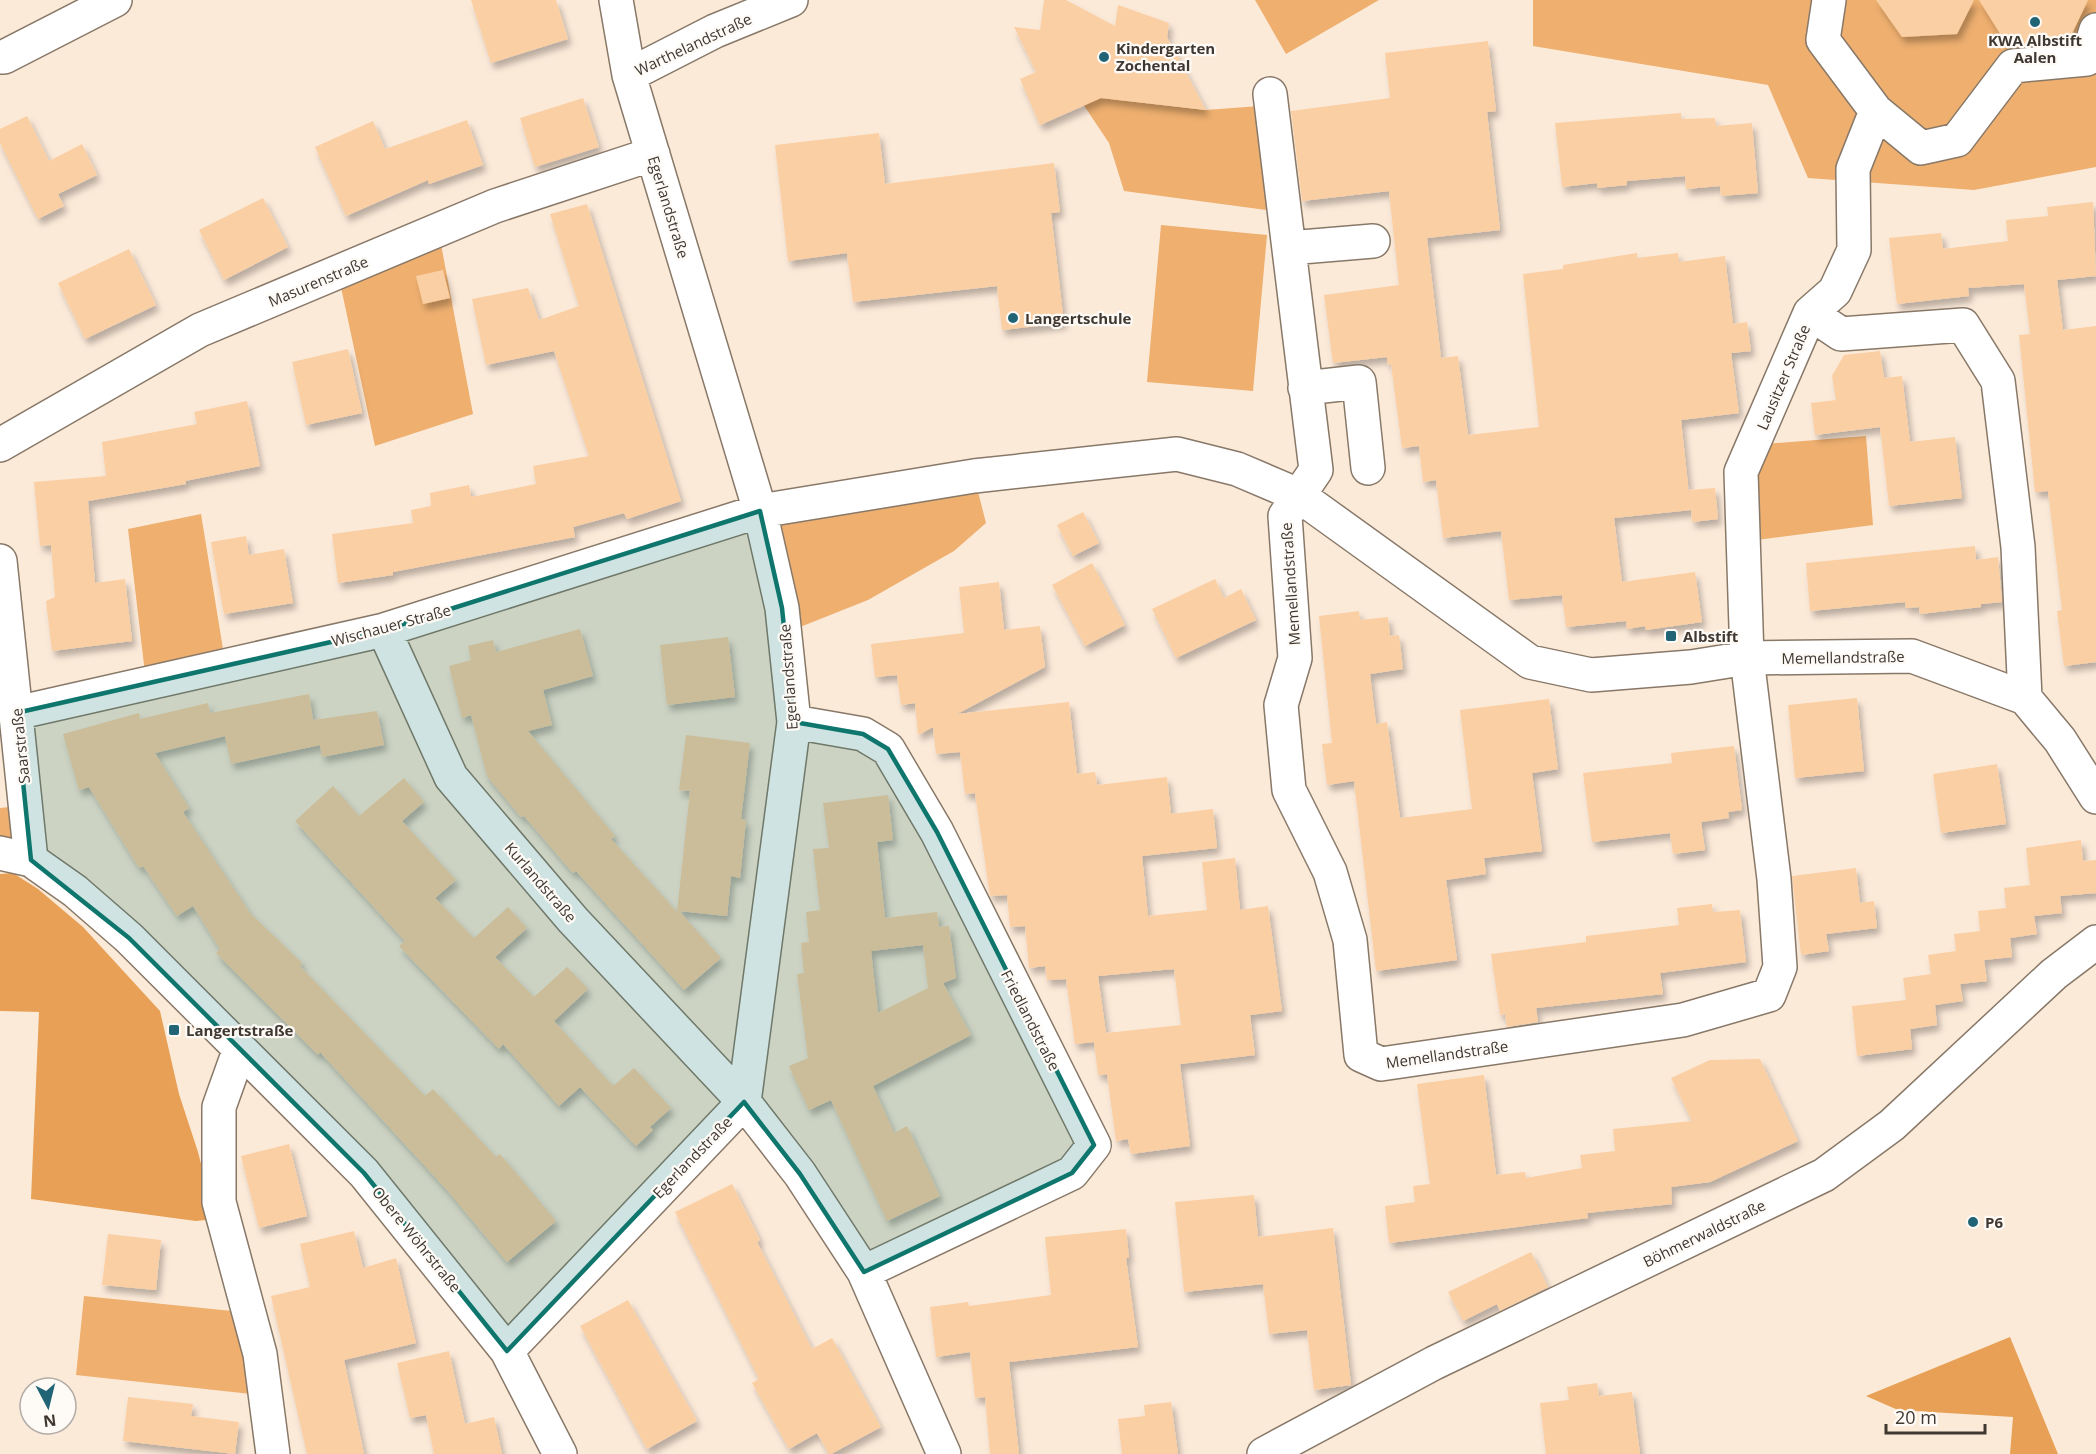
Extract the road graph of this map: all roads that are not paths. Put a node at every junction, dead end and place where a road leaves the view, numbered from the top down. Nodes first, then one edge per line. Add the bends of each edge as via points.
1 (115, 0) edge
2 (616, 0) edge
3 (791, 0) edge
4 (1828, 0) edge
5 (2096, 30) edge
6 (0, 57) edge
7 (629, 75) junction
8 (1270, 94) dead end
9 (1876, 111) junction
10 (653, 154) junction
11 (1373, 241) dead end
12 (1289, 248) junction
13 (1810, 313) junction
14 (1305, 388) junction
15 (0, 445) edge
16 (1368, 468) dead end
17 (1298, 495) junction
18 (760, 512) junction
19 (0, 561) edge
20 (384, 630) junction
21 (1747, 658) junction
22 (2025, 698) junction
23 (16, 713) junction
24 (794, 722) junction
25 (2096, 797) edge
26 (0, 853) edge
27 (32, 860) junction
28 (2096, 942) edge
29 (239, 1051) junction
30 (744, 1102) junction
31 (864, 1272) junction
32 (507, 1351) junction
33 (273, 1454) edge
34 (560, 1454) edge
35 (944, 1454) edge
36 (1264, 1454) edge

1 - 6 street
2 - 7 street, Egerlandstraße
3 - 7 street, Warthelandstraße
4 - 9 street via 1823,40
5 - 9 street via 2087,59 2013,66 1957,140 1921,148
7 - 10 street, Egerlandstraße
8 - 12 street, Memellandstraße
9 - 13 street via 1853,169 1854,250 1835,291
10 - 15 street, Masurenstraße via 495,206 200,330
10 - 18 street, Egerlandstraße
11 - 12 street
12 - 14 street, Memellandstraße
13 - 21 street, Lausitzer Straße via 1741,472
13 - 22 street, Lausitzer Straße via 1841,334 1963,325 1998,381 2018,546
14 - 16 street via 1359,382
14 - 17 street, Memellandstraße via 1316,470
17 - 18 street, Memellandstraße via 1237,469 1177,454 974,476
17 - 21 street, Memellandstraße via 1530,662 1591,675
17 - 21 street, Memellandstraße via 1285,516 1295,658 1281,705 1289,790 1330,872 1350,940 1361,1055 1381,1064 1683,1020 1768,995 1780,968 1774,879
18 - 20 street, Wischauer Straße
18 - 24 street, Egerlandstraße via 782,608
19 - 23 street, Saarstraße
20 - 23 street, Wischauer Straße
20 - 30 street, Kurlandstraße via 451,777 573,920
21 - 22 street, Memellandstraße via 1912,656
22 - 25 street, Memellandstraße via 2060,740
23 - 27 street, Saarstraße
24 - 30 street, Egerlandstraße
24 - 31 street, Friedlandstraße via 863,734 888,749 936,832 1094,1145 1072,1173
26 - 27 street
27 - 29 street via 129,938
28 - 36 street, Böhmerwaldstraße via 2054,974 1892,1125 1824,1175 1434,1363
29 - 32 street, Obere Wöhrstraße via 364,1173
29 - 33 street via 219,1107 219,1202 260,1354
30 - 31 street via 800,1174
30 - 32 street, Egerlandstraße
31 - 35 street
32 - 34 street, Obere Wöhrstraße

